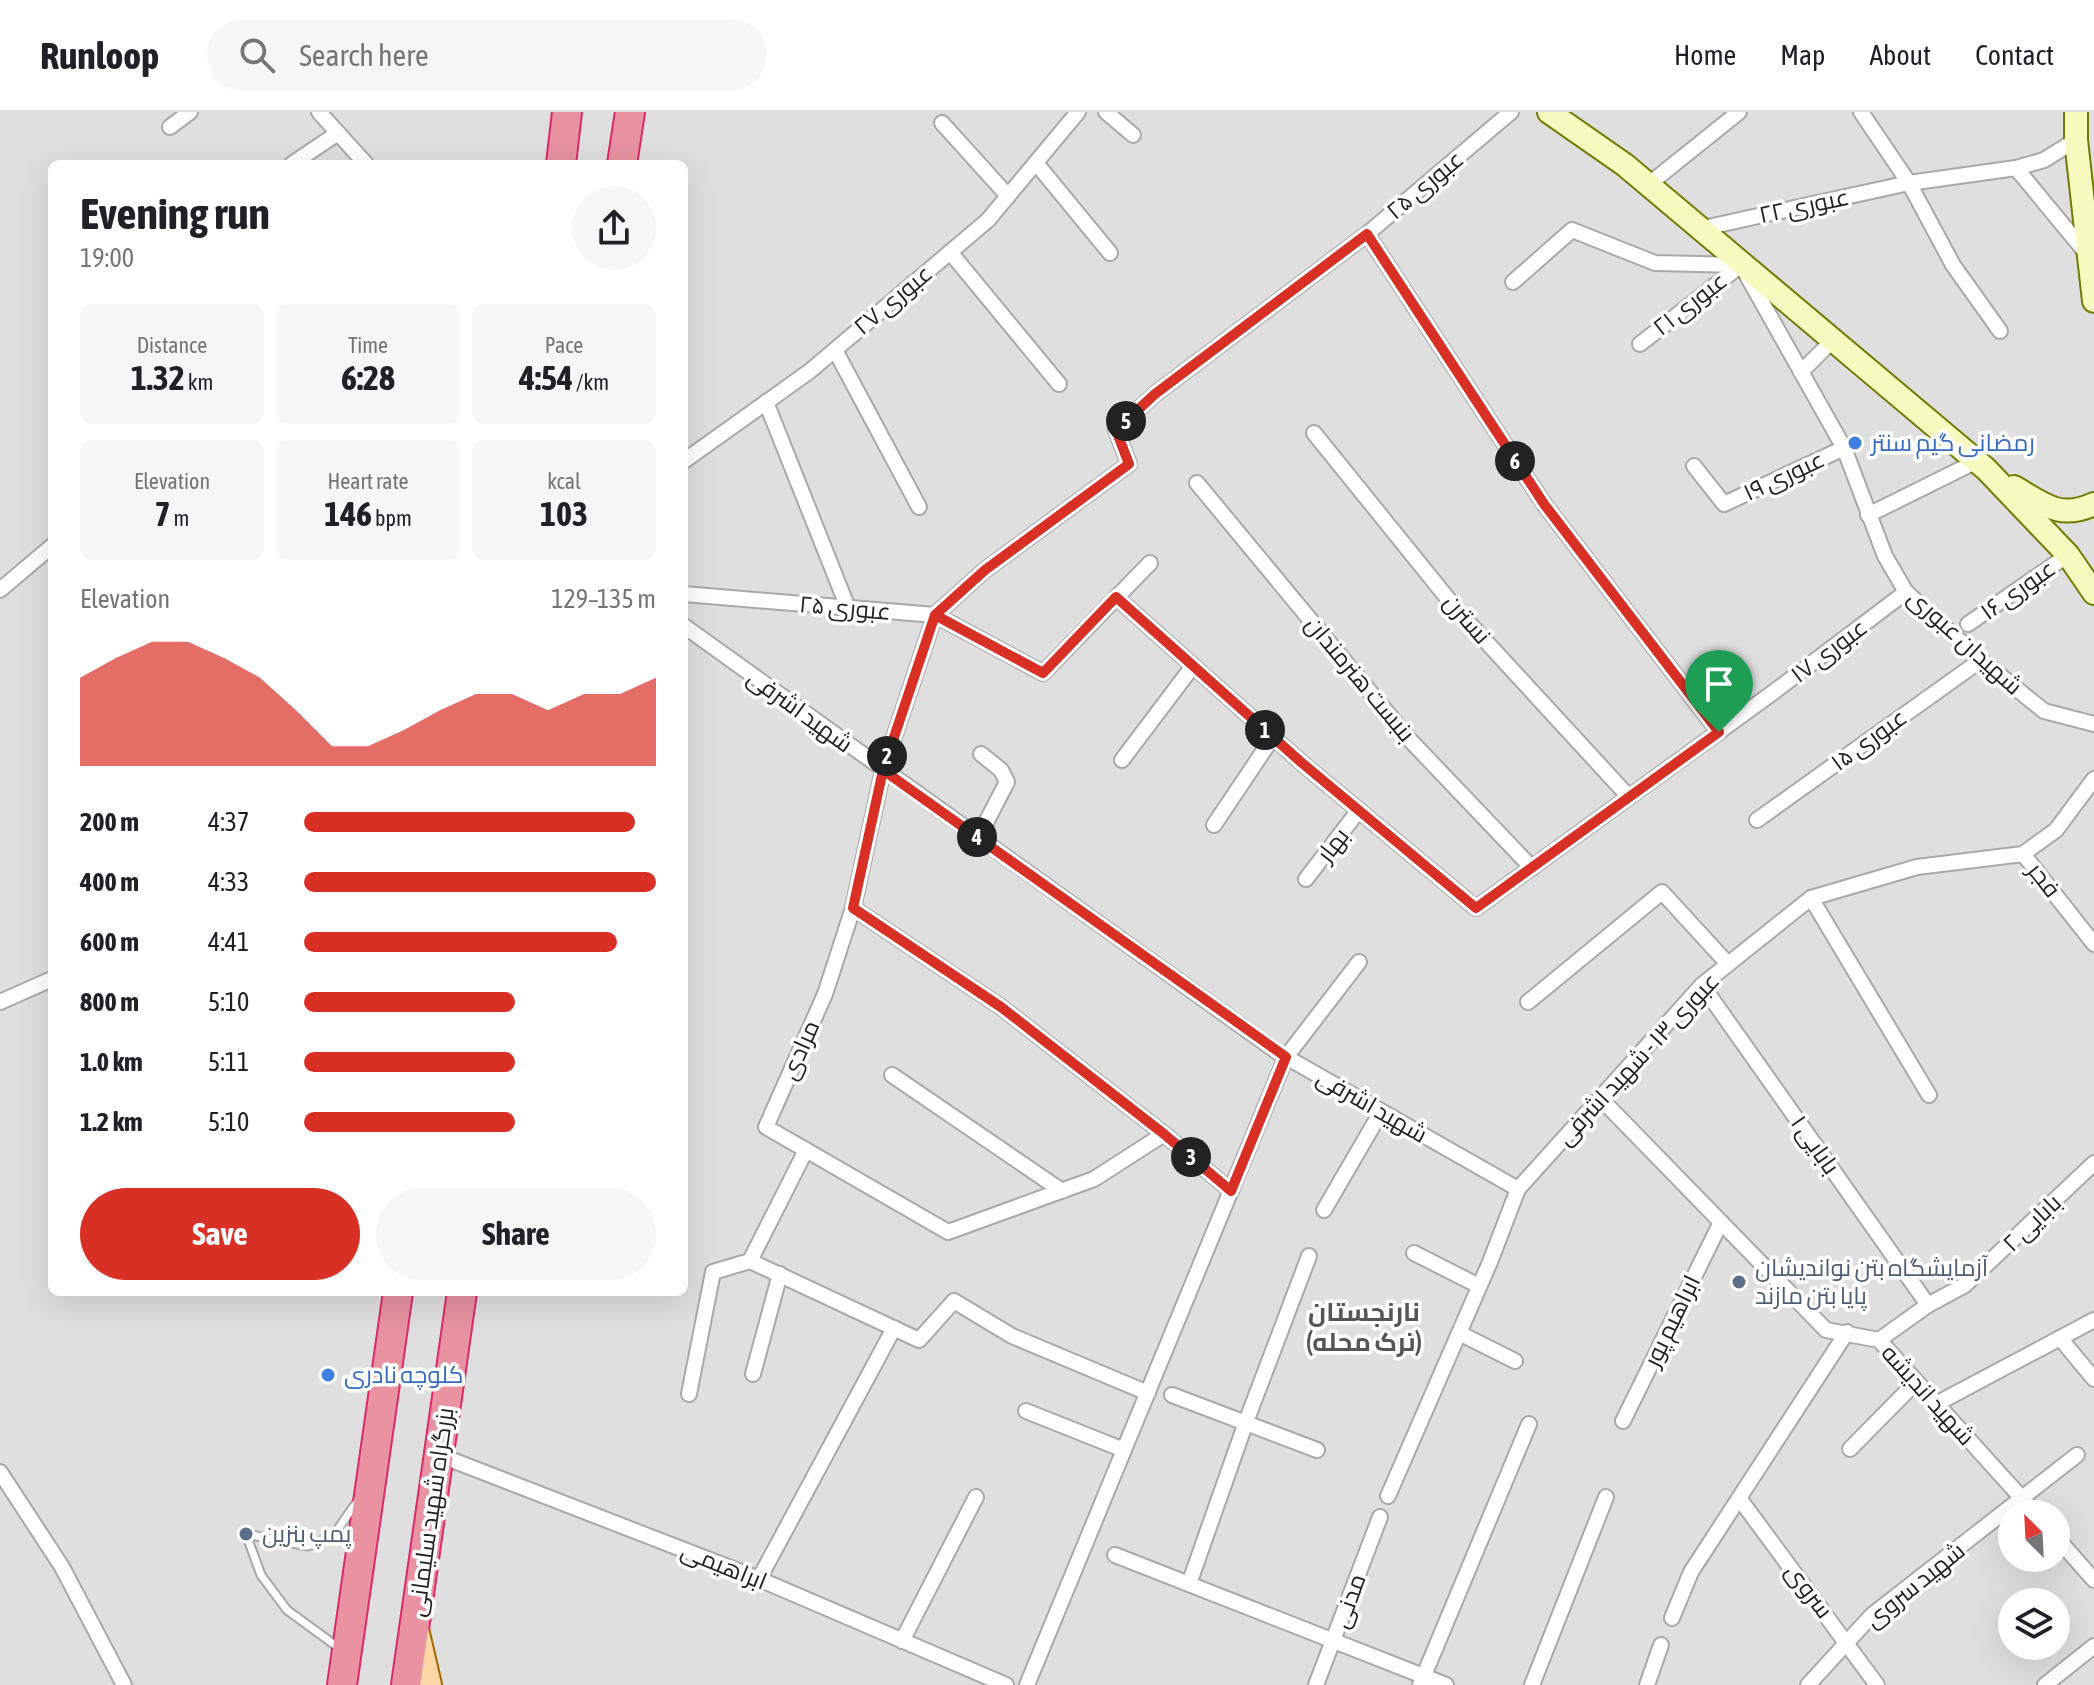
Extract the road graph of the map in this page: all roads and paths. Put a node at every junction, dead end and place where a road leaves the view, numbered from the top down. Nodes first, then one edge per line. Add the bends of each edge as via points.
1 (190, 112) edge
2 (319, 112) edge
3 (630, 112) edge
4 (1078, 112) edge
5 (1106, 112) edge
6 (1511, 112) edge
7 (1549, 112) edge
8 (1739, 112) edge
9 (1861, 112) edge
10 (2076, 112) edge
11 (567, 119) edge
12 (942, 123) dead end
13 (170, 127) dead end
14 (338, 133) junction
15 (1133, 135) dead end
16 (2076, 140) junction
17 (298, 160) edge
18 (362, 160) edge
19 (562, 160) edge
20 (623, 160) edge
21 (1036, 163) junction
22 (2016, 168) junction
23 (2087, 181) edge
24 (1909, 183) junction
25 (1648, 185) junction
26 (1008, 196) junction
27 (1699, 229) junction
28 (1367, 234) junction
29 (950, 252) junction
30 (1110, 253) dead end
31 (2092, 254) edge
32 (1741, 265) junction
33 (1513, 282) dead end
34 (2094, 301) edge
35 (2000, 331) dead end
36 (1833, 340) junction
37 (1640, 344) dead end
38 (835, 350) junction
39 (1801, 372) junction
40 (1059, 384) dead end
41 (766, 402) junction
42 (1314, 433) dead end
43 (1844, 448) junction
44 (688, 458) edge
45 (1982, 465) junction
46 (1694, 466) dead end
47 (1197, 483) dead end
48 (2094, 504) edge
49 (919, 507) dead end
50 (1868, 515) junction
51 (48, 549) edge
52 (2068, 555) junction
53 (1150, 563) dead end
54 (0, 590) edge
55 (1906, 592) junction
56 (2094, 593) edge
57 (688, 594) edge
58 (1116, 597) junction
59 (848, 608) junction
60 (935, 615) junction
61 (1968, 624) dead end
62 (688, 629) edge
63 (1981, 660) junction
64 (1193, 666) junction
65 (2094, 724) edge
66 (1719, 732) junction
67 (1273, 737) junction
68 (981, 754) dead end
69 (1122, 760) dead end
70 (883, 770) junction
71 (2094, 779) edge
72 (1629, 797) junction
73 (1359, 810) junction
74 (1757, 820) dead end
75 (1214, 825) dead end
76 (978, 838) junction
77 (2023, 854) junction
78 (1532, 868) junction
79 (1306, 879) dead end
80 (1811, 898) junction
81 (853, 908) junction
82 (2094, 944) edge
83 (1359, 962) dead end
84 (1728, 964) junction
85 (48, 981) edge
86 (1702, 985) junction
87 (0, 1002) edge
88 (1528, 1002) dead end
89 (1286, 1057) junction
90 (892, 1075) dead end
91 (1929, 1095) dead end
92 (1601, 1099) junction
93 (1381, 1112) junction
94 (1164, 1134) junction
95 (806, 1150) junction
96 (2094, 1163) edge
97 (1518, 1189) junction
98 (1062, 1191) junction
99 (1231, 1191) junction
100 (1324, 1210) dead end
101 (1721, 1222) junction
102 (1414, 1253) dead end
103 (1309, 1256) dead end
104 (750, 1261) junction
105 (780, 1274) junction
106 (1479, 1286) junction
107 (397, 1296) edge
108 (461, 1296) edge
109 (1928, 1305) junction
110 (2094, 1320) edge
111 (894, 1328) junction
112 (1847, 1332) junction
113 (1459, 1333) junction
114 (2060, 1338) junction
115 (1879, 1340) junction
116 (1515, 1361) dead end
117 (753, 1374) dead end
118 (2094, 1379) edge
119 (1916, 1382) junction
120 (1148, 1393) junction
121 (689, 1394) dead end
122 (1172, 1395) dead end
123 (1936, 1404) junction
124 (1026, 1411) dead end
125 (1623, 1421) dead end
126 (1246, 1422) junction
127 (1529, 1424) dead end
128 (1850, 1449) dead end
129 (1124, 1450) junction
130 (1317, 1450) dead end
131 (439, 1455) junction
132 (2077, 1455) dead end
133 (0, 1472) edge
134 (372, 1477) junction
135 (1388, 1496) dead end
136 (976, 1497) dead end
137 (1606, 1497) dead end
138 (1739, 1498) junction
139 (2023, 1499) junction
140 (1380, 1517) dead end
141 (2070, 1553) edge
142 (1115, 1555) dead end
143 (759, 1579) junction
144 (2094, 1580) edge
145 (1189, 1584) junction
146 (1672, 1618) dead end
147 (415, 1623) junction
148 (902, 1641) junction
149 (1335, 1641) junction
150 (1848, 1644) junction
151 (1661, 1645) dead end
152 (2094, 1646) edge
153 (346, 1654) junction
154 (1422, 1681) edge
155 (124, 1685) edge
156 (342, 1685) edge
157 (406, 1685) edge
158 (429, 1685) edge
159 (1006, 1685) edge
160 (1027, 1685) edge
161 (1316, 1685) edge
162 (1446, 1685) edge
163 (1532, 1685) edge
164 (1647, 1685) edge
165 (1808, 1685) edge
166 (1877, 1685) edge
167 (2045, 1685) edge

1 - 13 street
2 - 14 street
3 - 20 highway
4 - 21 street, عبوری ۲۷
5 - 15 street
6 - 28 street, عبوری ۲۵
7 - 25 main road, شهیدان عبوری
8 - 25 street
9 - 24 street
10 - 16 main road
11 - 19 highway
12 - 26 street
14 - 17 street
14 - 18 street
16 - 22 street, عبوری ۲۲ via 2044,160
16 - 23 main road
21 - 26 street, عبوری ۲۷
21 - 30 street
22 - 24 street, عبوری ۲۲
22 - 31 street
23 - 31 main road
24 - 27 street, عبوری ۲۲
24 - 35 street via 1953,265
25 - 27 main road, شهیدان عبوری
26 - 29 street, عبوری ۲۷
27 - 32 main road, شهیدان عبوری
28 - 60 street, عبوری ۲۵ via 1155,394 1116,430 1129,464 985,570
28 - 66 street via 1544,504
29 - 38 street, عبوری ۲۷
29 - 40 street
31 - 34 main road
32 - 33 street via 1655,263 1572,230
32 - 36 main road, شهیدان عبوری
32 - 37 street, عبوری ۲۱
32 - 39 street, شهیدان عبوری
36 - 39 street
36 - 45 main road, شهیدان عبوری
38 - 41 street, عبوری ۲۷
38 - 49 street
39 - 43 street, شهیدان عبوری
41 - 44 street, عبوری ۲۷
41 - 59 street
42 - 72 street, نسترن via 1457,610
43 - 46 street, عبوری ۱۹ via 1724,504
43 - 50 street, شهیدان عبوری
45 - 48 main road, شهیدان عبوری via 2051,509 2078,512
45 - 50 street
45 - 52 main road, شهیدان عبوری
47 - 78 street, بنبست هنرمندان via 1409,739
50 - 55 street, شهیدان عبوری
51 - 54 street
52 - 56 main road, شهیدان عبوری
52 - 61 street, عبوری ۱۶
53 - 58 street
55 - 63 street, شهیدان عبوری
55 - 66 street, عبوری ۱۷
57 - 59 street, عبوری ۲۵
58 - 60 street via 1043,673
58 - 64 street, عبوری ۱۷
59 - 60 street, عبوری ۲۵
60 - 70 street, مرادی
62 - 70 street, شهید اشرفی
63 - 65 street, شهیدان عبوری via 2044,711
63 - 74 street, عبوری ۱۵
64 - 67 street, عبوری ۱۷
64 - 69 street
66 - 72 street, عبوری ۱۷
67 - 73 street, عبوری ۱۷
67 - 75 street
68 - 76 street via 1007,782
70 - 76 street, شهید اشرفی
70 - 81 street, مرادی
71 - 77 street, عبوری ۱۳ - شهید اشرفی via 2056,830
72 - 78 street, عبوری ۱۷
73 - 78 street, عبوری ۱۷ via 1476,908
73 - 79 street, بهار
76 - 89 street, شهید اشرفی
77 - 80 street, عبوری ۱۳ - شهید اشرفی via 1917,867
77 - 82 street, فجر
80 - 84 street, عبوری ۱۳ - شهید اشرفی
80 - 91 street
81 - 94 street via 1001,1007
81 - 95 street, مرادی via 825,994 766,1127
83 - 89 street
84 - 86 street, عبوری ۱۳ - شهید اشرفی
84 - 88 street via 1662,892
85 - 87 street
86 - 92 street, عبوری ۱۳ - شهید اشرفی
86 - 109 street, بابایی ۱
89 - 93 street, شهید اشرفی
89 - 99 street
90 - 98 street
92 - 97 street, عبوری ۱۳ - شهید اشرفی
92 - 101 street, شهید اندیشه
93 - 97 street, شهید اشرفی
93 - 100 street
94 - 98 street via 1094,1179
94 - 99 street
95 - 98 street, مرادی via 948,1232
95 - 104 street
96 - 109 street, بابایی ۲ via 1965,1285
97 - 106 street, عبوری ۱۳ - شهید اشرفی
99 - 120 street
101 - 112 street, شهید اندیشه via 1826,1330
101 - 125 street, ابراهیم پور
102 - 106 street
103 - 126 street
104 - 105 street
104 - 121 street via 713,1272
105 - 111 street
105 - 117 street
106 - 113 street, عبوری ۱۳ - شهید اشرفی
107 - 134 highway
108 - 131 highway, بزرگراه شهید سلیمانی
109 - 115 street, بابایی ۲
110 - 114 street
111 - 120 street via 919,1340 954,1301 1012,1336
111 - 143 street
112 - 115 street, شهید اندیشه
112 - 138 street
113 - 116 street
113 - 135 street, عبوری ۱۳ - شهید اشرفی
114 - 118 street
114 - 123 street
115 - 119 street, شهید اندیشه
119 - 123 street, شهید اندیشه
119 - 128 street
120 - 129 street
122 - 126 street
123 - 139 street, شهید اندیشه
124 - 129 street
126 - 130 street
126 - 145 street
127 - 154 street
129 - 160 street
131 - 143 street, ابراهیمی
131 - 147 highway, بزرگراه شهید سلیمانی
132 - 139 street, شهید سروی
133 - 155 street via 62,1567
134 - 153 highway
134 - 153 lane via 333,1536 308,1546 246,1534 261,1575 287,1610
136 - 148 street
137 - 163 street
138 - 146 street via 1691,1572
138 - 150 street, سروی
139 - 150 street, شهید سروی via 1872,1615
140 - 149 street, مدنی
141 - 144 street
142 - 145 street
143 - 148 street, ابراهیمی
145 - 149 street
147 - 157 highway, بزرگراه شهید سلیمانی
147 - 158 main road
148 - 159 street, ابراهیمی
149 - 154 street
149 - 161 street, مدنی
150 - 165 street, شهید سروی
150 - 166 street, سروی
151 - 164 street
152 - 167 street
153 - 156 highway
154 - 162 street

